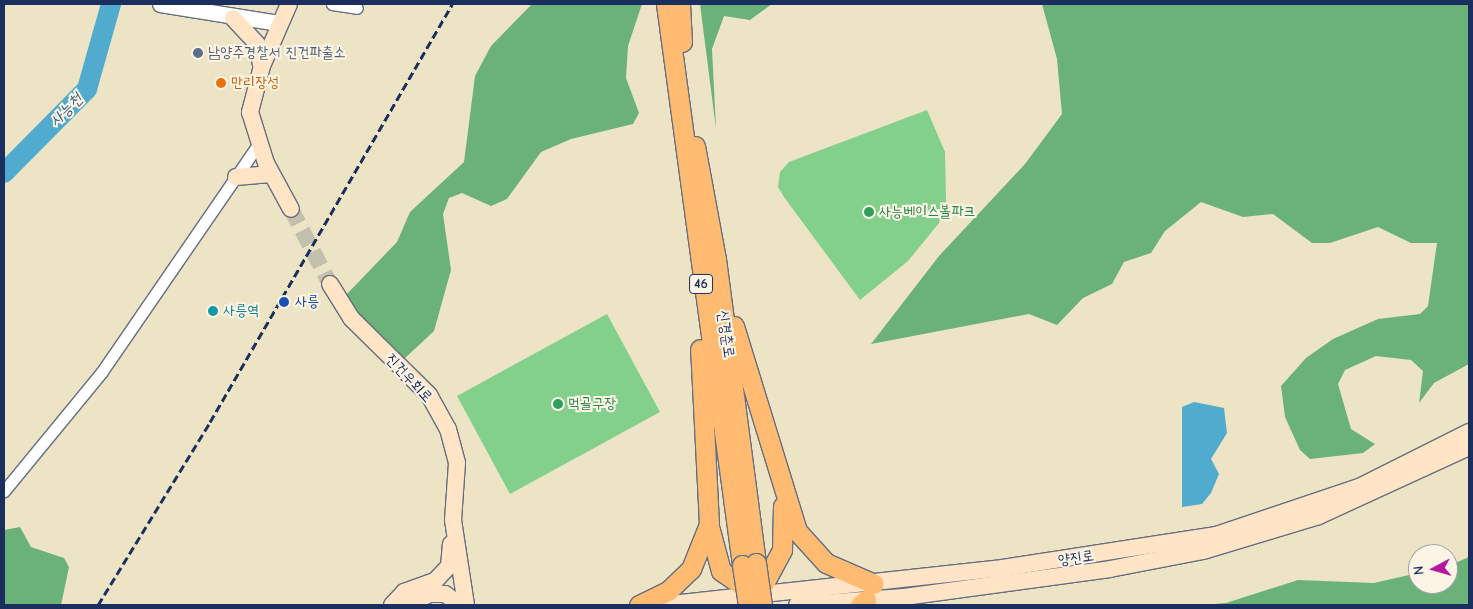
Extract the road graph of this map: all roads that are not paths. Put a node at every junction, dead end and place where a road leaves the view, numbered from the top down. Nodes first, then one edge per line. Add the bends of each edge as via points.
1 (160, 4) edge
2 (289, 4) edge
3 (332, 4) edge
4 (666, 4) edge
5 (680, 4) edge
6 (357, 8) dead end
7 (233, 18) junction
8 (278, 23) junction
9 (262, 66) junction
10 (259, 142) junction
11 (271, 174) junction
12 (236, 177) junction
13 (291, 210) tunnel mouth
14 (707, 261) junction
15 (330, 284) tunnel mouth
16 (1469, 432) edge
17 (1469, 447) edge
18 (781, 487) junction
19 (4, 491) edge
20 (453, 520) junction
21 (709, 524) junction
22 (463, 588) junction
23 (867, 596) edge
24 (756, 603) edge
25 (392, 605) edge
26 (408, 605) edge
27 (460, 605) edge
28 (466, 605) edge
29 (470, 605) edge
30 (639, 605) edge
31 (662, 605) edge
32 (797, 605) edge

1 - 7 street
2 - 8 main road
3 - 6 street
4 - 14 highway, 신경춘로 / 46
5 - 14 highway, 신경춘로 / 46
7 - 8 street
7 - 9 main road via 258,44
8 - 9 main road
9 - 10 main road via 250,112
10 - 11 main road
10 - 12 street
11 - 12 main road
11 - 13 main road
12 - 19 street via 101,373
14 - 18 highway
14 - 21 highway
14 - 24 highway, 신경춘로 / 46, bridge
15 - 20 main road, 진건우회로 via 351,318 429,395 448,429 457,463
16 - 23 main road, 양진로 via 1359,487 1216,535
17 - 23 main road, 양진로 via 1318,516 1203,551 1110,569
18 - 23 highway via 807,546
18 - 24 highway via 782,550
20 - 22 main road, 진건우회로
20 - 25 main road via 449,566 435,581 404,592
21 - 24 highway via 721,571
21 - 30 highway via 691,569 668,591
22 - 28 main road, 진건우회로
22 - 29 main road
23 - 24 main road, 양진로
23 - 32 main road, 양진로
24 - 31 main road, 양진로
26 - 27 main road via 430,594 445,594

